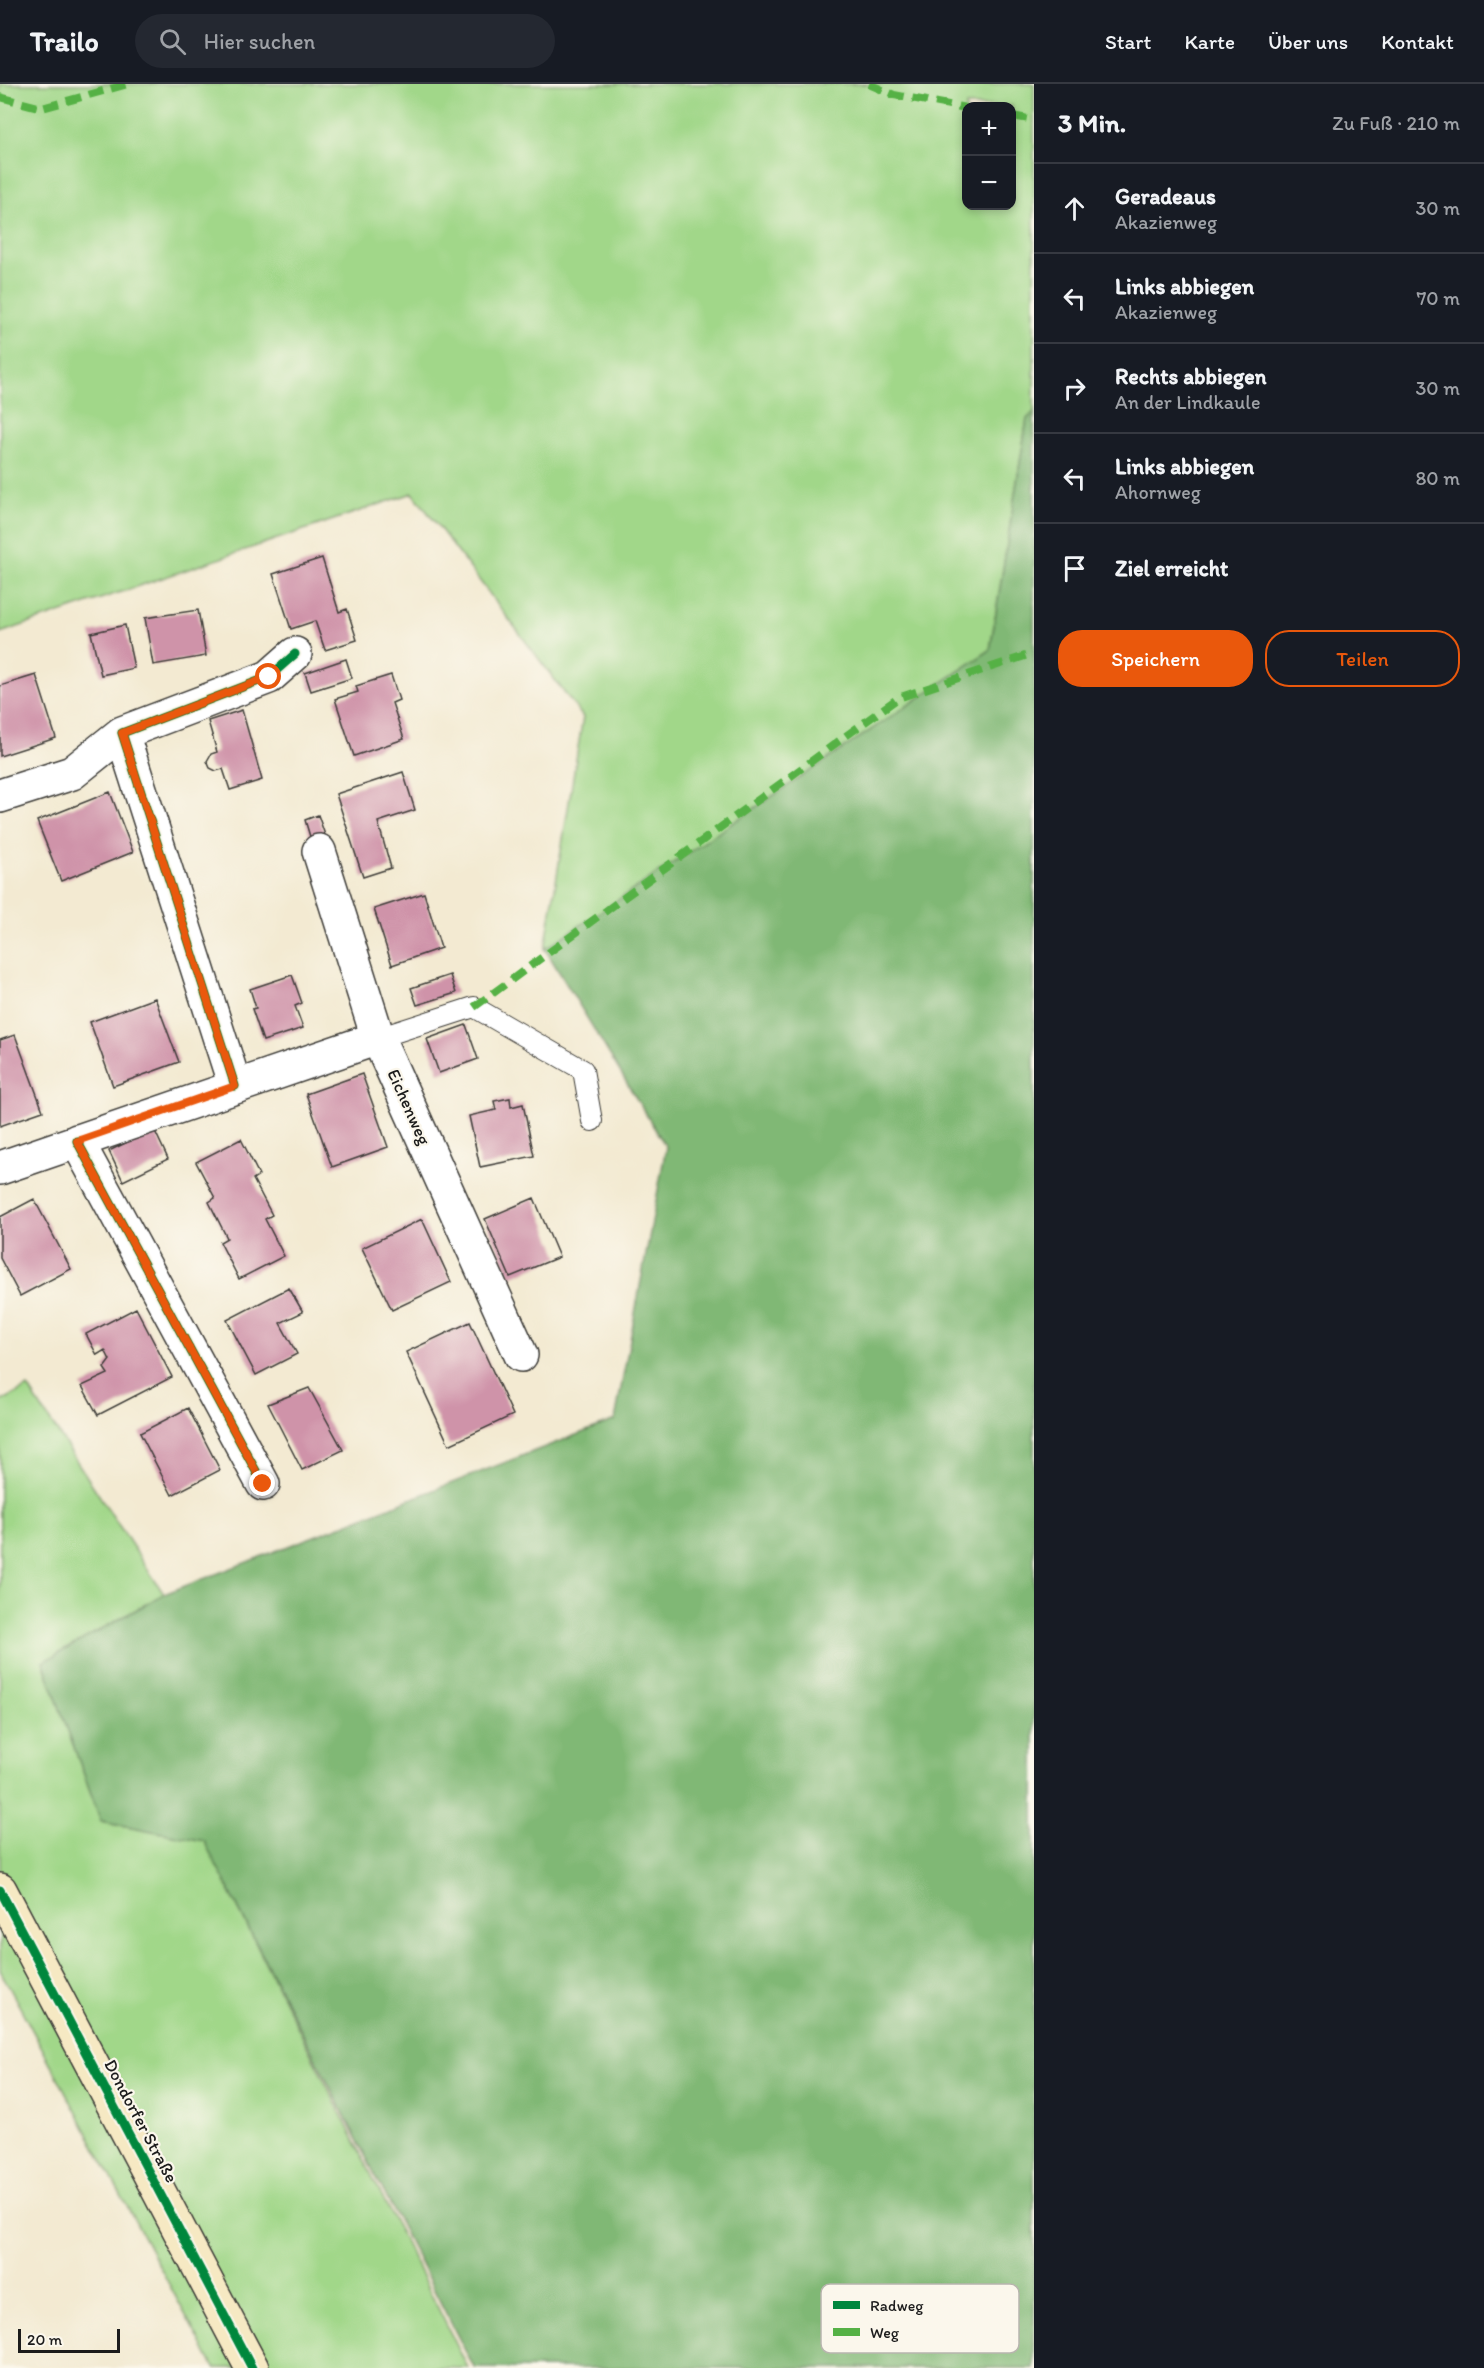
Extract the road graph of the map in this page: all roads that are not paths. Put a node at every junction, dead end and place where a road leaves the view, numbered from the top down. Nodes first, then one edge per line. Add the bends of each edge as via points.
1 (295, 654) dead end
2 (122, 733) junction
3 (0, 796) edge
4 (320, 851) dead end
5 (378, 1038) junction
6 (235, 1086) junction
7 (592, 1121) dead end
8 (77, 1141) junction
9 (0, 1168) edge
10 (521, 1355) dead end
11 (263, 1484) dead end
12 (0, 1890) edge
13 (252, 2368) edge

1 - 2 street via 269,677
2 - 3 street via 72,773
2 - 6 street
4 - 5 street, Eichenweg
5 - 6 street
5 - 7 lane via 474,1007 583,1070
5 - 10 street, Eichenweg
6 - 8 street
8 - 9 street
8 - 11 street
12 - 13 main road, Dondorfer Straße

